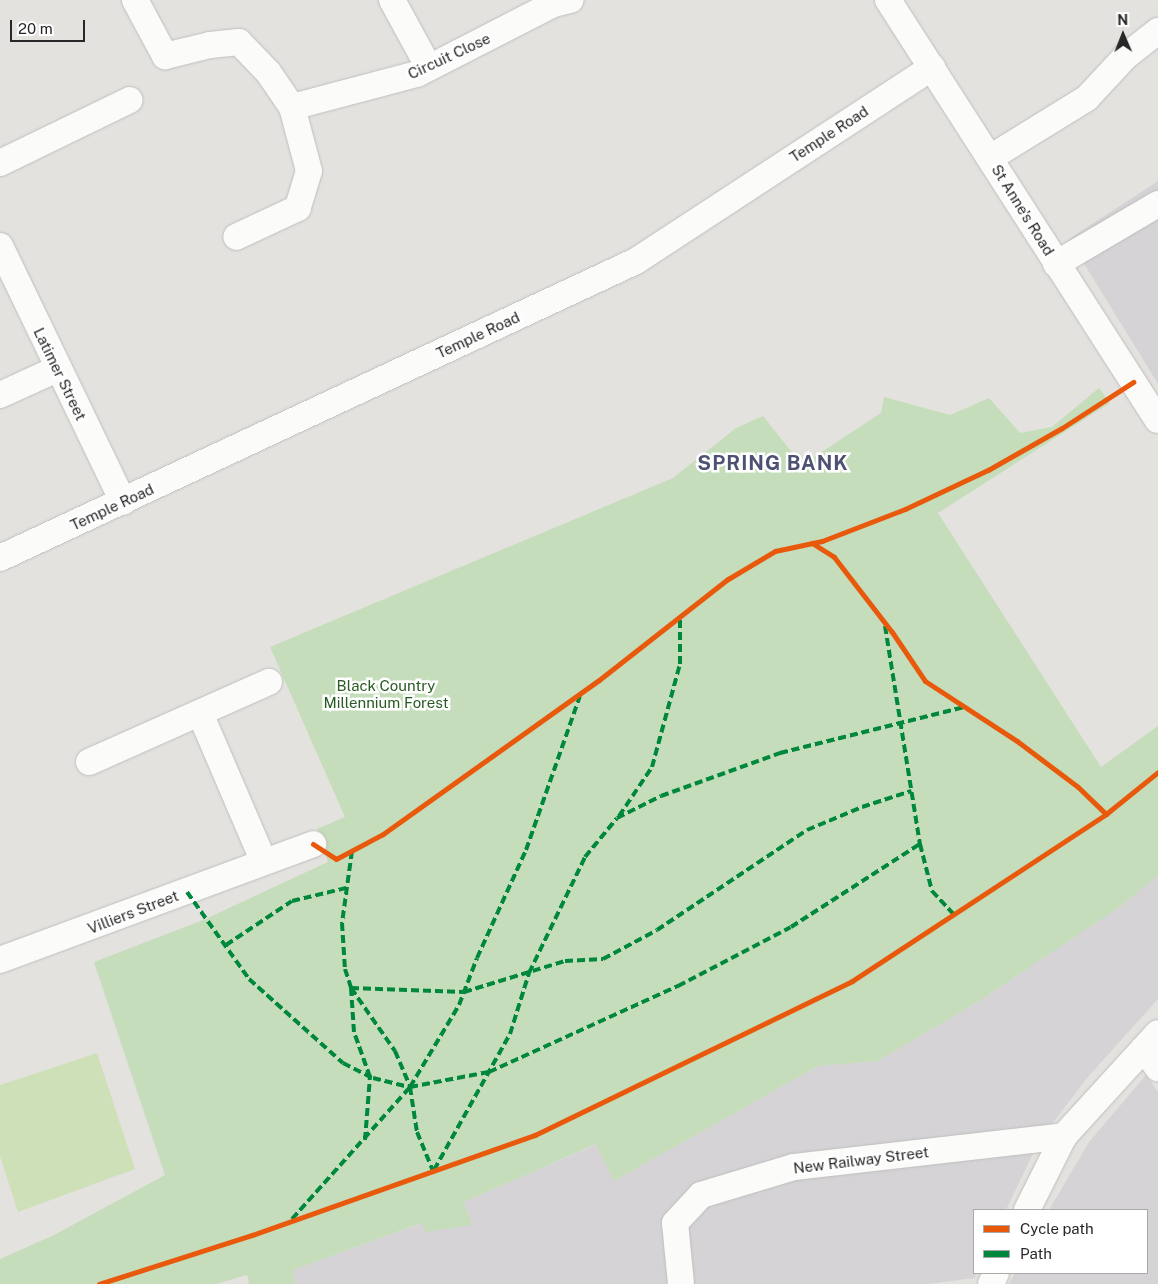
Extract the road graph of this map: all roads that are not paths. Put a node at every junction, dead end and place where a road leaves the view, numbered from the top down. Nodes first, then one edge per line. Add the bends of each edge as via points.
1 (135, 0) edge
2 (392, 0) edge
3 (888, 0) edge
4 (558, 1) edge
5 (1158, 31) edge
6 (932, 67) junction
7 (429, 68) junction
8 (130, 100) dead end
9 (292, 107) junction
10 (990, 158) junction
11 (0, 163) edge
12 (1158, 204) edge
13 (236, 237) dead end
14 (0, 246) edge
15 (1056, 264) junction
16 (57, 369) junction
17 (0, 395) edge
18 (1158, 420) edge
19 (122, 502) junction
20 (0, 558) edge
21 (269, 682) dead end
22 (200, 713) junction
23 (89, 762) dead end
24 (313, 844) dead end
25 (264, 862) junction
26 (0, 960) edge
27 (1153, 1050) edge
28 (1064, 1136) junction
29 (1028, 1209) edge
30 (681, 1284) edge

1 - 9 street via 165,56 239,42 268,72
2 - 7 street
3 - 6 street, St Anne's Road
4 - 7 street, Circuit Close
5 - 10 street via 1126,56 1087,98
6 - 10 street, St Anne's Road
6 - 19 street, Temple Road via 636,261
7 - 9 street, Circuit Close
8 - 11 street
9 - 13 street via 309,171 298,208
10 - 15 street, St Anne's Road
12 - 15 street
14 - 16 street, Latimer Street
15 - 18 street, St Anne's Road
16 - 17 street
16 - 19 street, Latimer Street
19 - 20 street, Temple Road
21 - 22 street
22 - 23 street
22 - 25 street
24 - 25 street, Villiers Street
25 - 26 street, Villiers Street
27 - 28 street
28 - 29 street
28 - 30 street, New Railway Street via 794,1167 701,1195 675,1223

